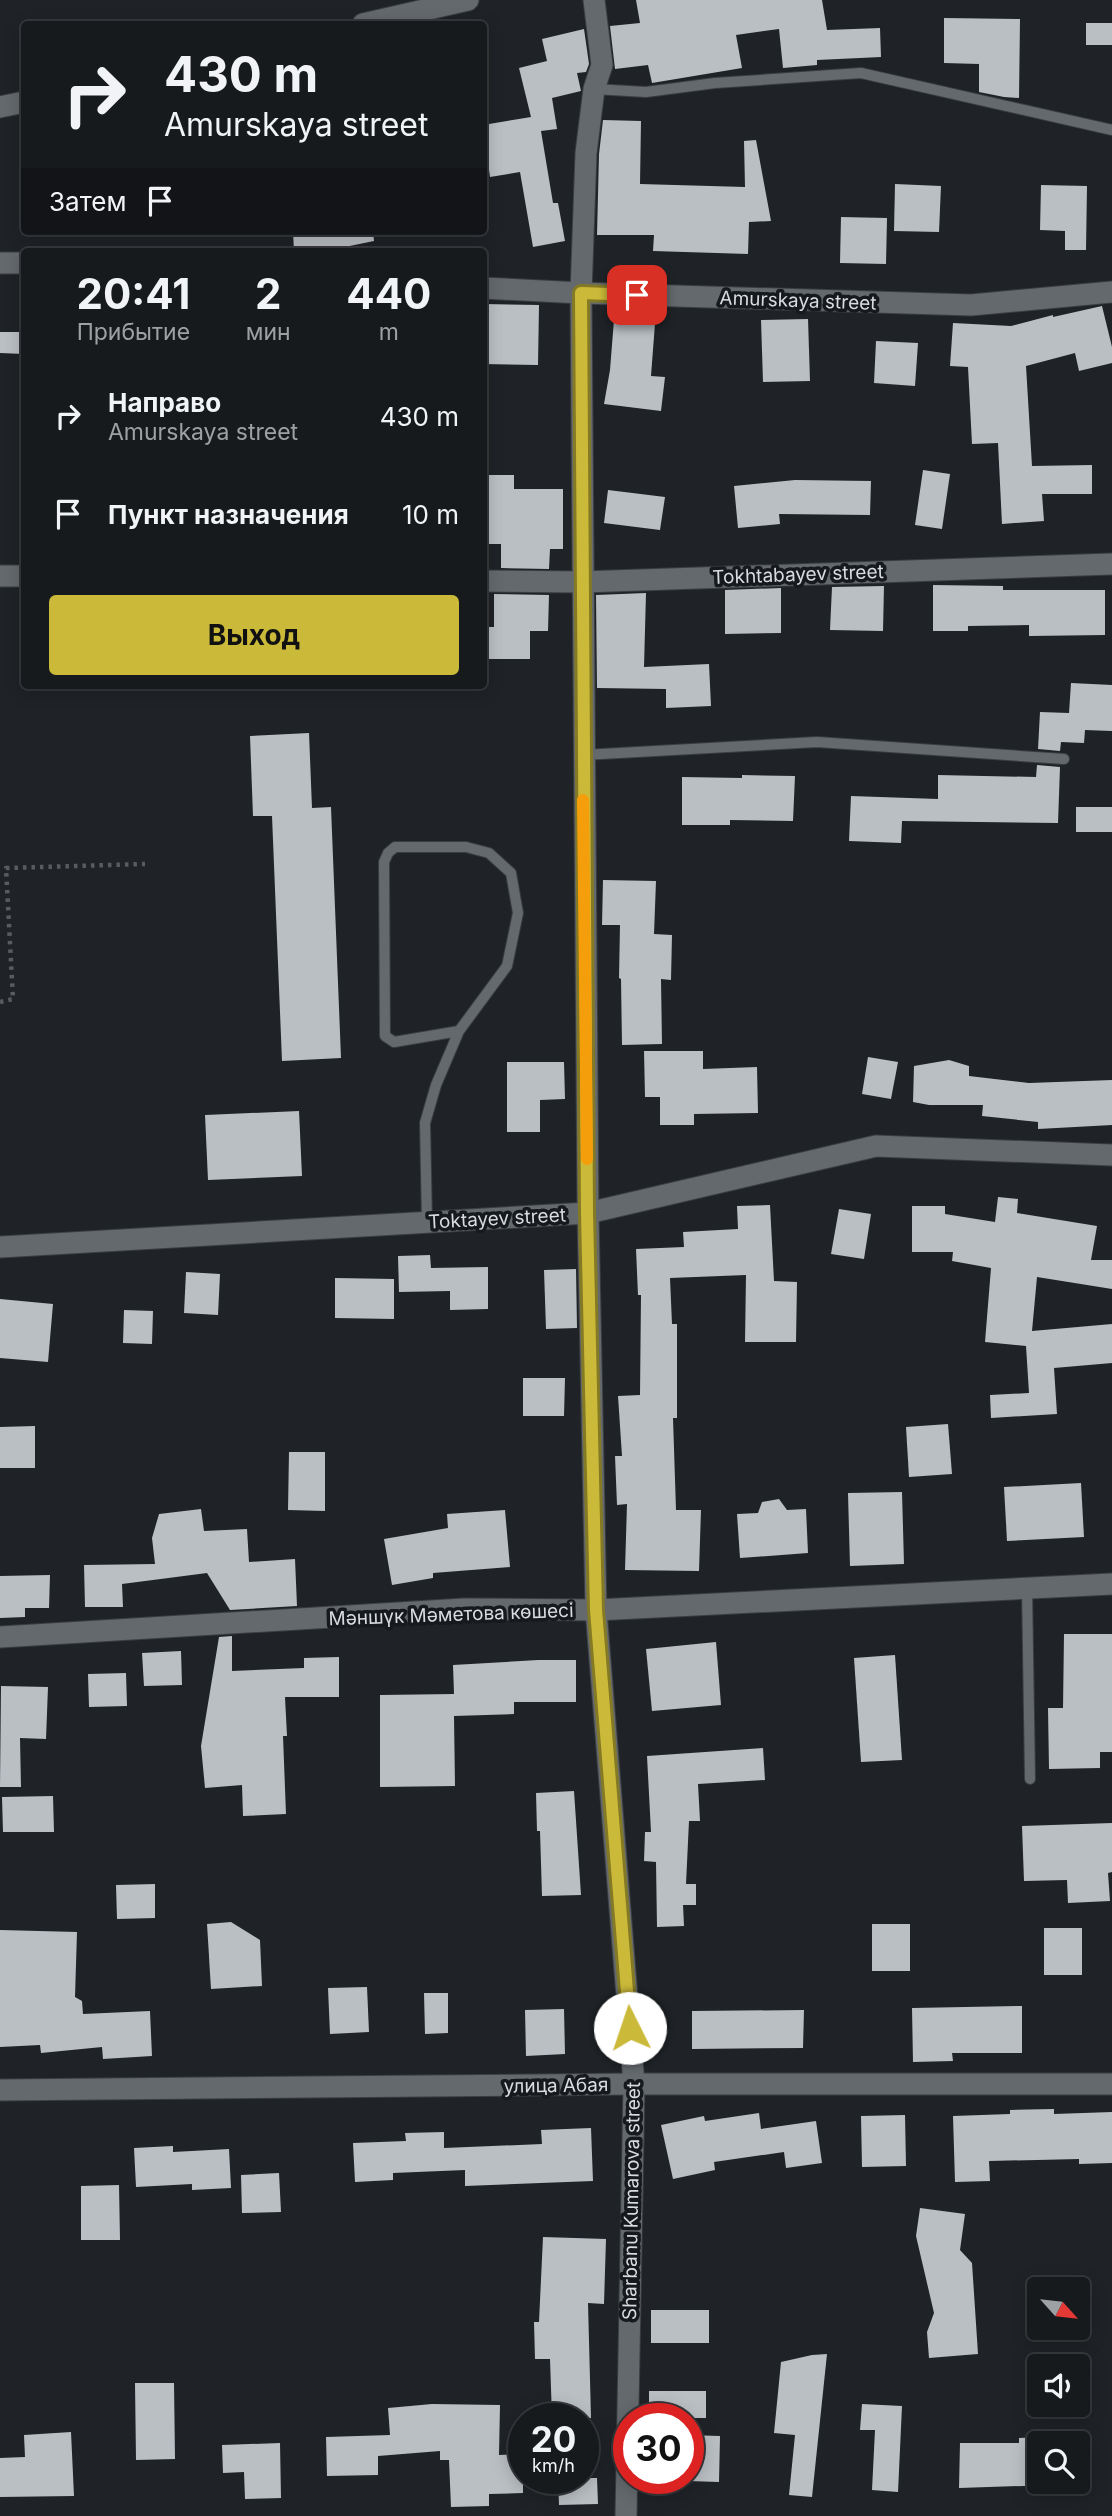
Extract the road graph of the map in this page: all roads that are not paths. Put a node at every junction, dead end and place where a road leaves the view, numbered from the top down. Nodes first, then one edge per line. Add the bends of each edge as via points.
1 (468, 0) edge
2 (594, 0) edge
3 (376, 21) edge
4 (594, 89) junction
5 (21, 103) edge
6 (0, 107) edge
7 (1112, 130) edge
8 (0, 263) edge
9 (21, 263) edge
10 (487, 288) edge
11 (1112, 292) edge
12 (581, 293) junction
13 (1112, 564) edge
14 (0, 576) edge
15 (21, 576) edge
16 (487, 581) edge
17 (582, 582) junction
18 (583, 755) junction
19 (1064, 759) dead end
20 (459, 1031) junction
21 (1112, 1155) edge
22 (587, 1213) junction
23 (426, 1222) junction
24 (0, 1247) edge
25 (1112, 1584) edge
26 (1027, 1588) junction
27 (596, 1610) junction
28 (0, 1637) edge
29 (1030, 1779) dead end
30 (634, 2084) junction
31 (1112, 2084) edge
32 (0, 2090) edge
33 (626, 2516) edge

1 - 3 street
2 - 4 street, Sharbanu Kumarova street via 602,65
4 - 7 lane via 646,92 861,73
4 - 12 street, Sharbanu Kumarova street via 586,153
5 - 6 street
8 - 9 street
10 - 12 street, Amurskaya street
11 - 12 street, Amurskaya street via 971,305
12 - 17 street, Sharbanu Kumarova street
13 - 17 street, Tokhtabayev street
14 - 15 street
16 - 17 street, Tokhtabayev street
17 - 18 street, Sharbanu Kumarova street
18 - 19 lane via 817,742
18 - 22 street, Sharbanu Kumarova street
20 - 20 lane via 507,966 518,913 511,873 489,853 466,847 395,847 384,862 385,1036 394,1042
20 - 23 lane via 425,1124
21 - 22 street, Toktayev street via 876,1146
22 - 23 street, Toktayev street
22 - 27 street, Sharbanu Kumarova street
23 - 24 street, Toktayev street
25 - 26 street, Мәншүк Мәметова көшесі
26 - 27 street, Мәншүк Мәметова көшесі
26 - 29 lane
27 - 28 street, Мәншүк Мәметова көшесі via 464,1609
27 - 30 street, Sharbanu Kumarova street
30 - 31 street, улица Абая
30 - 32 street, улица Абая
30 - 33 street, Sharbanu Kumarova street

